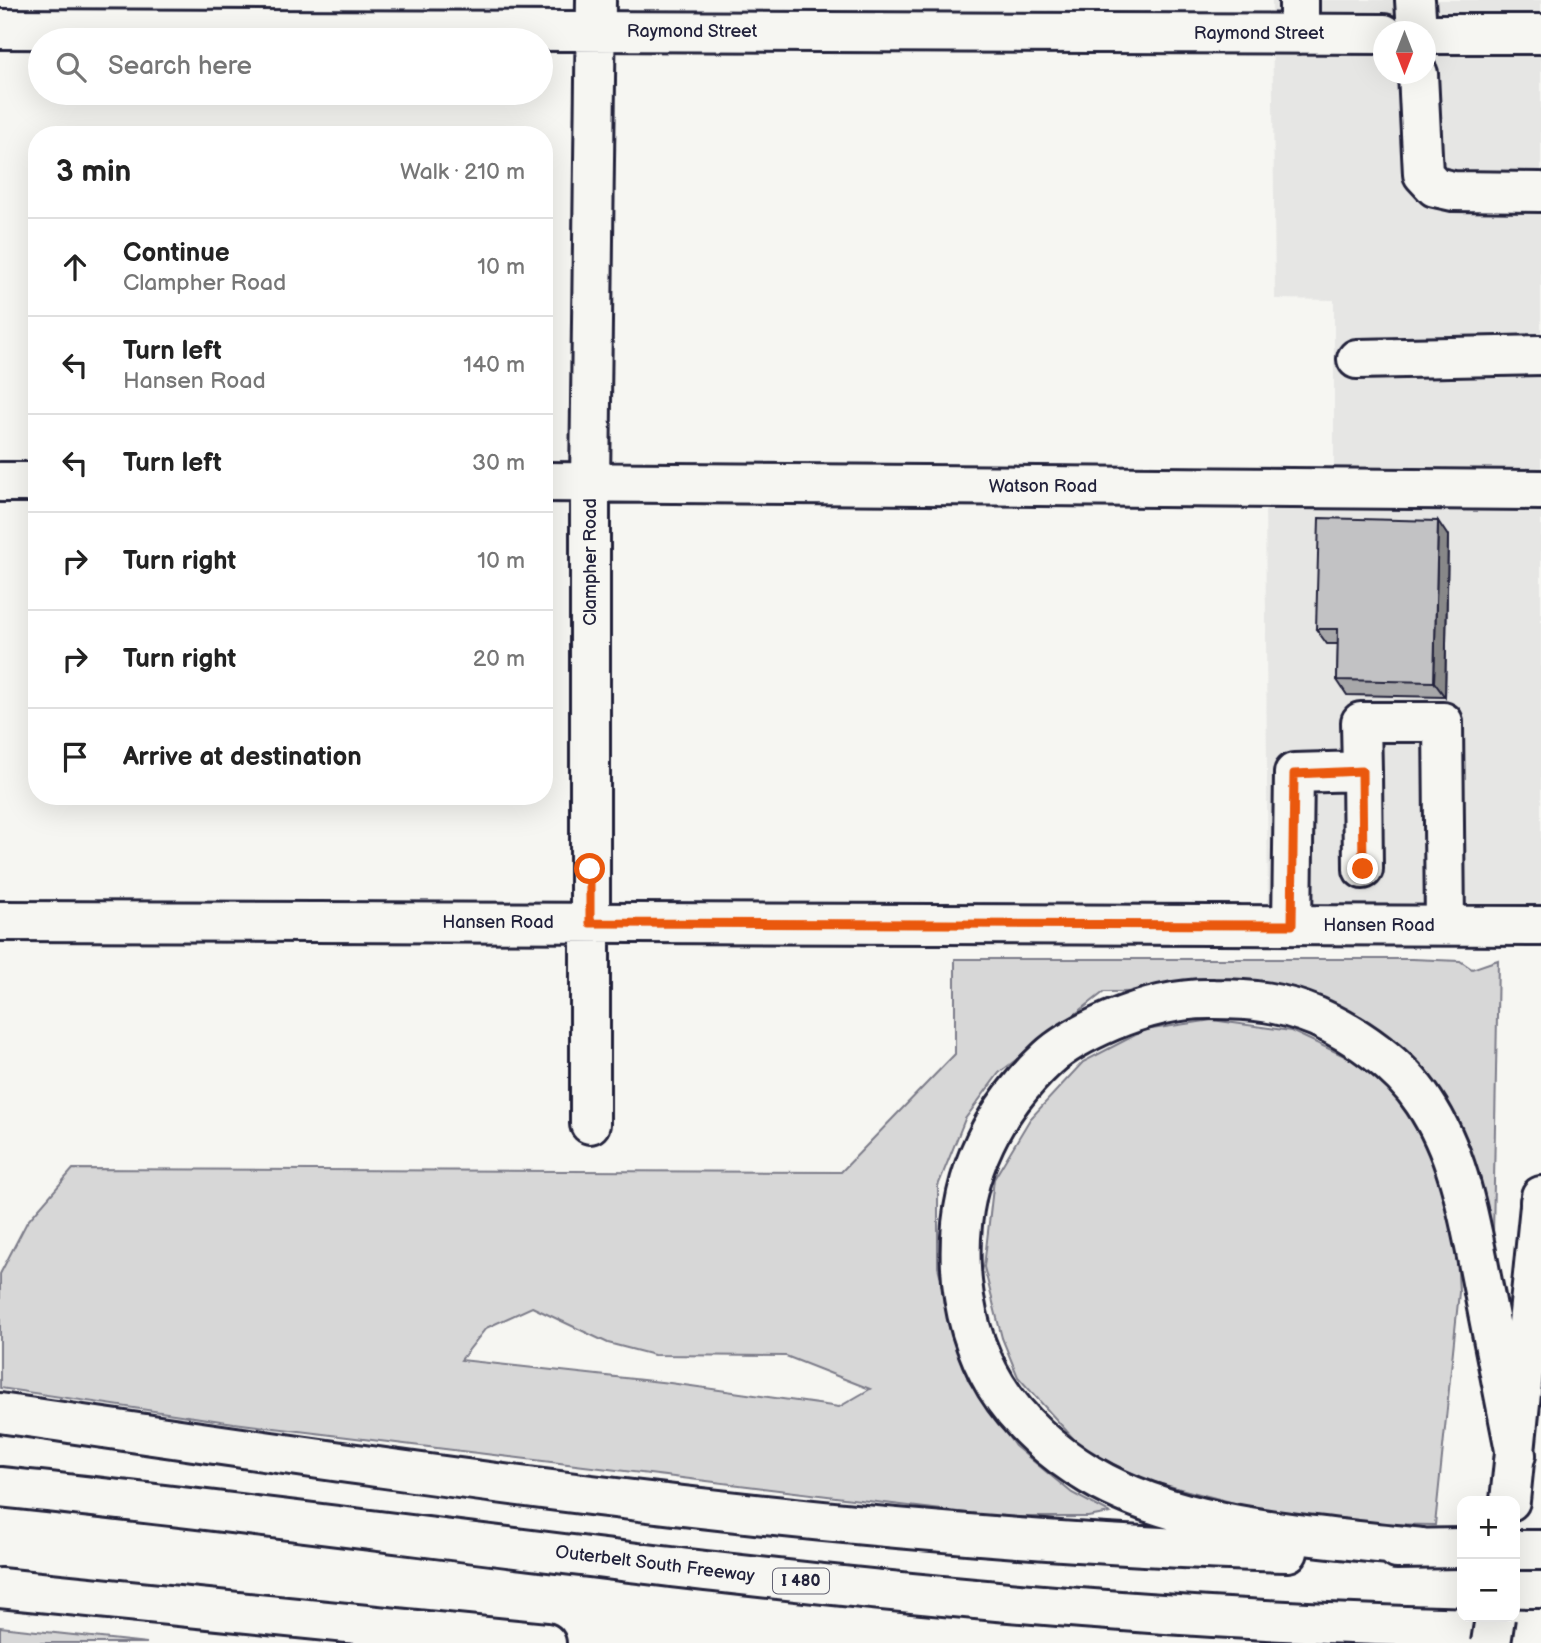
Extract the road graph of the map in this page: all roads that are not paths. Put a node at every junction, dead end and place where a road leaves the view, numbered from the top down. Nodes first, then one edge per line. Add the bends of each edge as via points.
1 (1415, 0) edge
2 (596, 15) edge
3 (1299, 17) edge
4 (1416, 21) edge
5 (28, 28) edge
6 (43, 28) edge
7 (0, 29) edge
8 (1373, 32) edge
9 (1436, 34) edge
10 (1541, 34) edge
11 (1418, 84) edge
12 (1541, 192) edge
13 (1541, 355) edge
14 (1357, 359) dead end
15 (0, 482) edge
16 (28, 482) edge
17 (553, 482) edge
18 (590, 482) junction
19 (1541, 490) edge
20 (1362, 771) junction
21 (1363, 869) dead end
22 (0, 921) edge
23 (590, 923) junction
24 (1292, 925) junction
25 (1445, 925) junction
26 (1541, 926) edge
27 (590, 1124) dead end
28 (1541, 1196) edge
29 (1541, 1202) edge
30 (0, 1413) edge
31 (1514, 1475) edge
32 (0, 1481) edge
33 (0, 1487) edge
34 (64, 1493) junction
35 (1422, 1548) junction
36 (1457, 1548) edge
37 (1520, 1550) edge
38 (1541, 1550) edge
39 (0, 1588) edge
40 (1494, 1622) edge
41 (1541, 1629) edge
42 (546, 1643) edge
43 (1492, 1643) edge

1 - 4 main road
2 - 3 main road, Raymond Street
2 - 6 main road, Raymond Street
2 - 18 main road, Clampher Road
3 - 8 main road, Raymond Street
5 - 7 main road, Raymond Street
9 - 10 main road
11 - 12 main road via 1423,174 1435,187
13 - 14 main road
15 - 16 main road
17 - 18 main road, Watson Road
18 - 19 main road, Watson Road
18 - 23 main road, Clampher Road
20 - 21 main road
20 - 24 main road via 1294,774
20 - 25 main road via 1361,722 1443,722
22 - 23 main road, Hansen Road
23 - 24 main road, Hansen Road
23 - 27 main road, Clampher Road
24 - 25 main road, Hansen Road
25 - 26 main road, Hansen Road
28 - 29 main road
29 - 31 main road
30 - 35 main road via 431,1476 810,1521 1181,1549
31 - 35 main road via 1457,1170 1443,1133 1422,1098 1379,1056 1333,1025 1297,1009 1255,999 1191,998 1140,1008 1049,1056 1011,1100 985,1141 963,1221 961,1271 967,1317 996,1386 1052,1448 1091,1476 1135,1496 1194,1516 1282,1532
32 - 34 main road, Outerbelt South Freeway / I 480
33 - 34 main road, Outerbelt South Freeway
34 - 41 main road, Outerbelt South Freeway / I 480 via 993,1601 1236,1617
35 - 36 main road
37 - 38 main road
39 - 42 main road
40 - 43 main road, bridge

